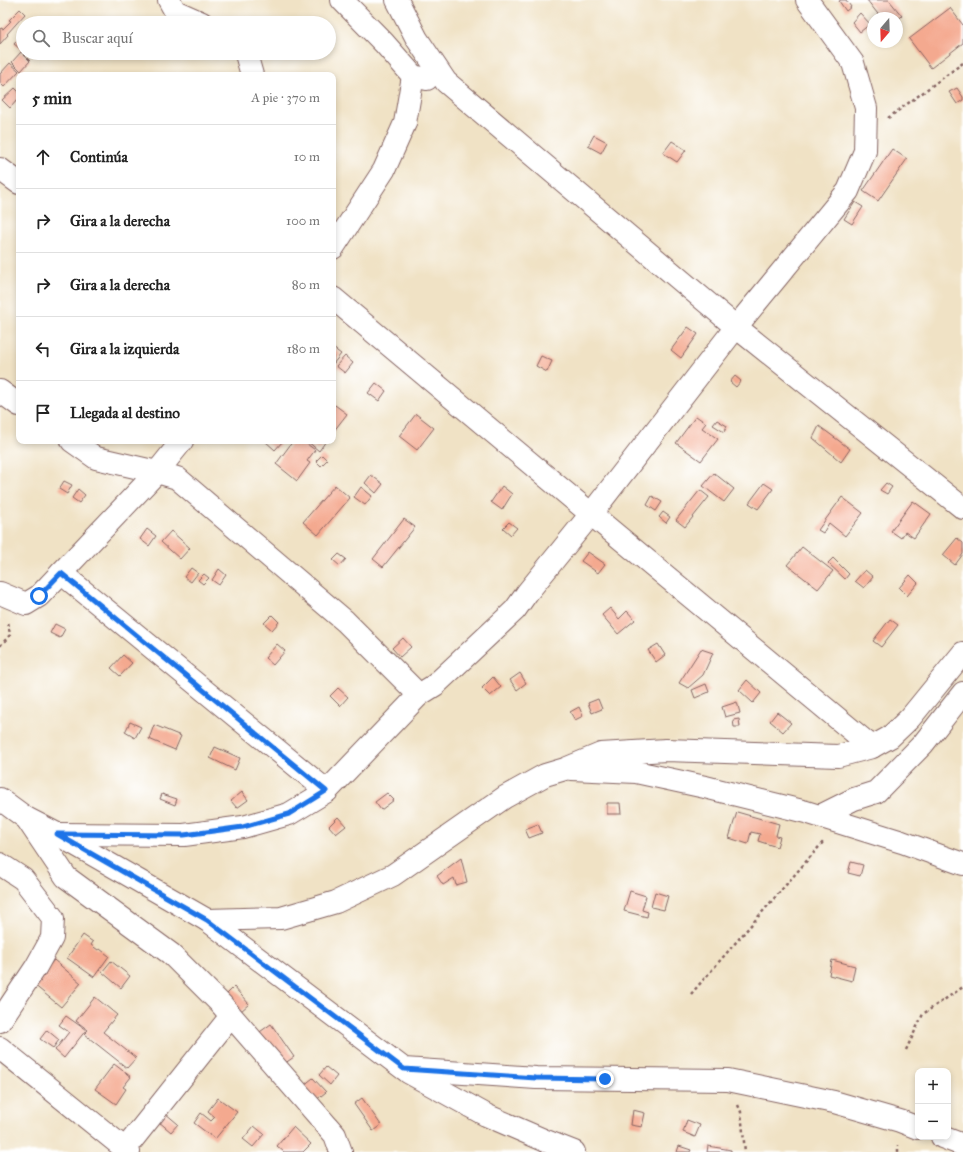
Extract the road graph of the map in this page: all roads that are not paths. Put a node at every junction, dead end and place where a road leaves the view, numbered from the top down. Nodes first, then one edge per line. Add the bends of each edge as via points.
1 (169, 0) edge
2 (342, 0) edge
3 (396, 0) edge
4 (807, 0) edge
5 (186, 16) edge
6 (248, 60) edge
7 (251, 72) edge
8 (413, 76) junction
9 (446, 82) junction
10 (0, 170) edge
11 (16, 181) edge
12 (336, 243) edge
13 (336, 301) edge
14 (736, 327) junction
15 (0, 391) edge
16 (16, 402) edge
17 (76, 444) edge
18 (180, 444) edge
19 (157, 472) junction
20 (963, 508) edge
21 (591, 514) junction
22 (61, 573) junction
23 (0, 593) edge
24 (963, 653) edge
25 (963, 694) edge
26 (418, 695) junction
27 (872, 747) junction
28 (564, 769) junction
29 (326, 791) junction
30 (0, 799) edge
31 (820, 816) junction
32 (26, 818) junction
33 (57, 834) junction
34 (0, 864) edge
35 (963, 864) edge
36 (207, 920) junction
37 (231, 1016) junction
38 (0, 1021) edge
39 (0, 1048) edge
40 (404, 1069) junction
41 (915, 1127) edge
42 (950, 1140) edge
43 (963, 1145) edge
44 (127, 1150) edge
45 (341, 1152) edge
46 (574, 1152) edge

1 - 5 street via 175,11
2 - 8 street
3 - 9 street via 417,39
4 - 14 street via 853,63 866,108 865,151 848,191
6 - 7 street
8 - 9 street
8 - 12 street via 405,123 384,170
9 - 14 street
10 - 11 street
13 - 21 street
14 - 20 street
14 - 21 street
15 - 16 street
17 - 19 street via 96,458
18 - 19 street
19 - 22 street
19 - 26 street via 177,478 257,546 345,622
21 - 26 street via 515,610 435,685
21 - 27 street
22 - 23 street via 39,596 26,604
22 - 29 street
24 - 27 street via 910,718 890,737
25 - 31 street via 923,744 876,792 854,799
26 - 29 street
27 - 28 street via 838,756 666,750 601,754
28 - 31 street via 636,772
28 - 36 street via 545,775 505,797 393,875 336,902 281,918
29 - 33 street via 289,814 243,827 184,835
30 - 32 street
31 - 35 street
32 - 33 street
32 - 37 street via 66,877 171,954
33 - 36 street
34 - 38 street via 23,879 53,918 52,938
36 - 40 street
37 - 44 street
37 - 45 street via 335,1135
39 - 44 street
40 - 41 street via 536,1078 728,1080 834,1102
40 - 46 street via 486,1115
42 - 43 street

